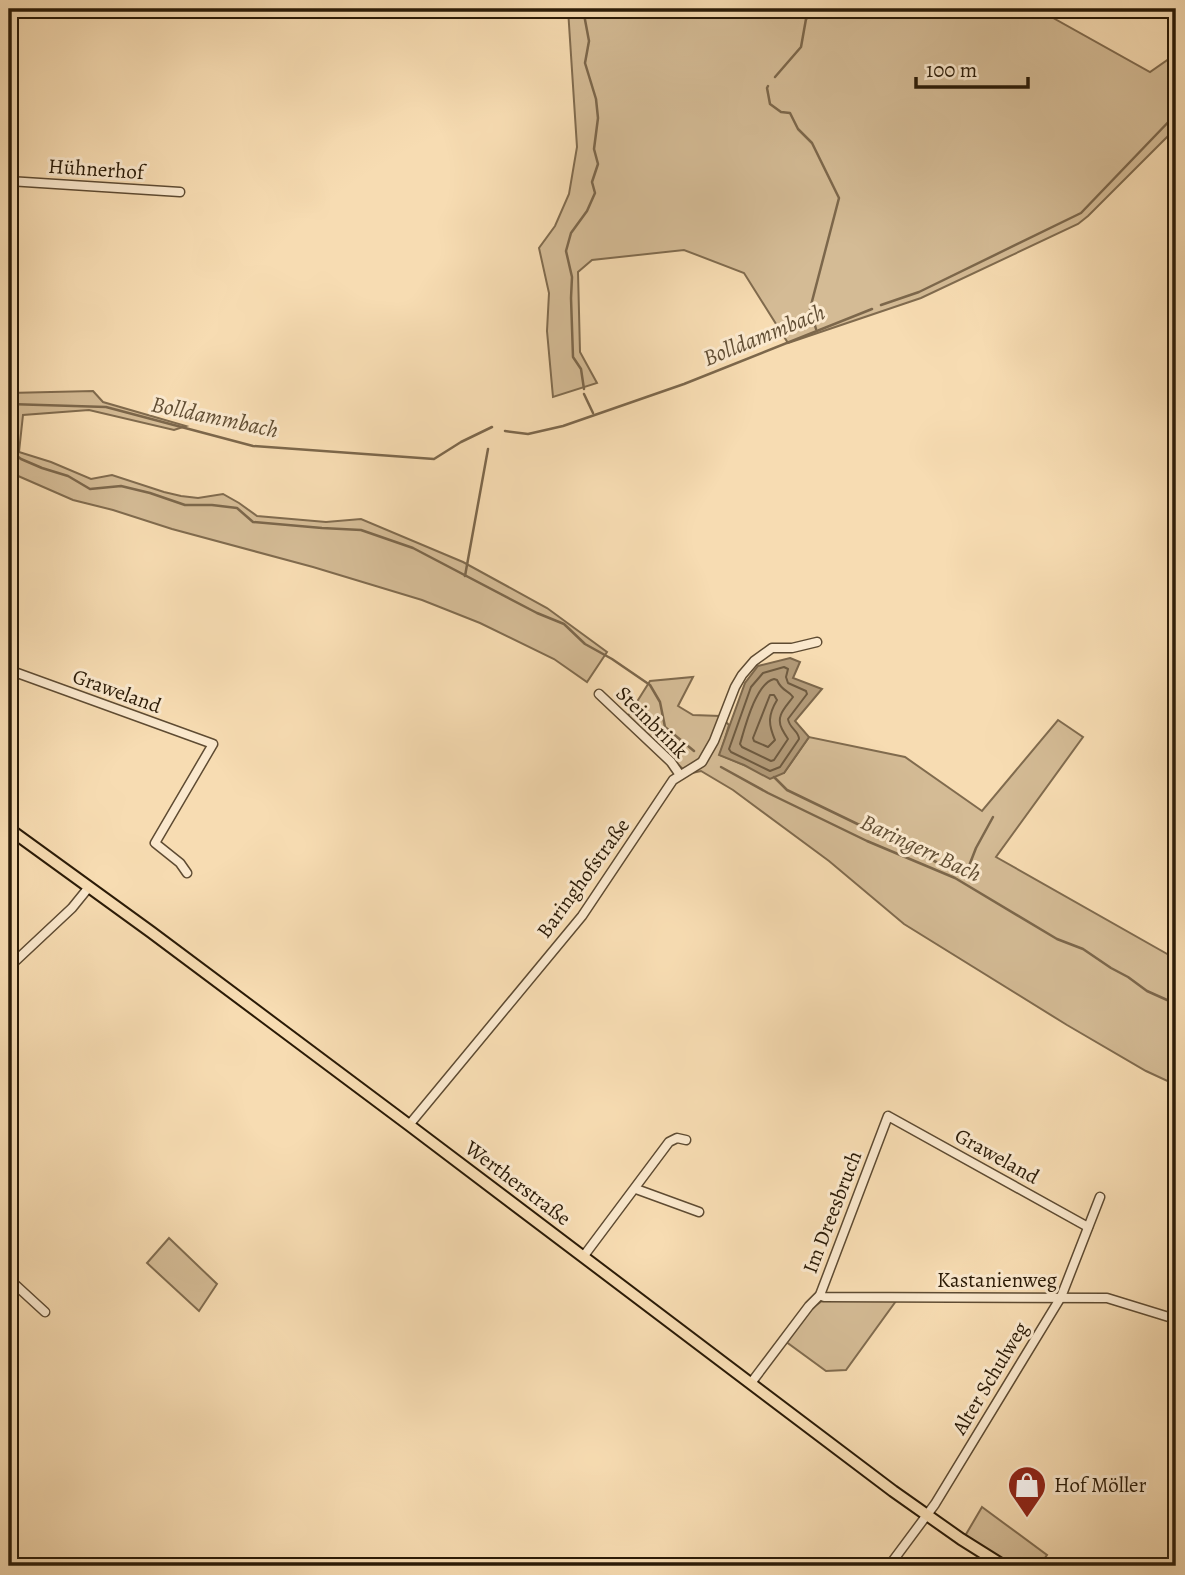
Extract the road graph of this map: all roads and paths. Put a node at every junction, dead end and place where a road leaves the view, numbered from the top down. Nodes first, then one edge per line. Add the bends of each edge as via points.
1 (9, 181) edge
2 (180, 192) dead end
3 (817, 642) dead end
4 (9, 670) edge
5 (599, 694) dead end
6 (680, 775) junction
7 (9, 829) edge
8 (187, 873) dead end
9 (89, 887) junction
10 (9, 967) edge
11 (888, 1116) joint
12 (409, 1125) junction
13 (686, 1140) dead end
14 (635, 1188) junction
15 (1100, 1197) dead end
16 (699, 1212) dead end
17 (1088, 1227) junction
18 (583, 1257) junction
19 (9, 1279) edge
20 (820, 1295) junction
21 (1061, 1297) junction
22 (45, 1312) dead end
23 (1172, 1318) dead end
24 (751, 1383) junction
25 (926, 1515) junction
26 (889, 1566) edge
27 (1004, 1566) edge

1 - 2 street, Hühnerhof
3 - 6 street, Baringhofstraße via 772,648 754,661 735,688 702,762
4 - 8 street, Graweland via 213,744 155,843
5 - 6 street, Steinbrink
6 - 12 street, Baringhofstraße via 582,916
7 - 9 main road, Wertherstraße
9 - 10 street
9 - 12 main road, Wertherstraße
11 - 17 street, Graweland
11 - 20 street, Im Dreesbruch
12 - 18 main road, Wertherstraße
13 - 14 street via 669,1142
14 - 16 street
14 - 18 street
15 - 17 street, Alter Schulweg
17 - 21 street, Alter Schulweg
18 - 24 main road, Wertherstraße
19 - 22 street
20 - 21 street, Kastanienweg
20 - 24 street, Im Dreesbruch
21 - 23 street, Kastanienweg via 1107,1298
21 - 25 street, Alter Schulweg
24 - 25 main road, Wertherstraße
25 - 26 street, Alter Schulweg
25 - 27 main road, Wertherstraße

